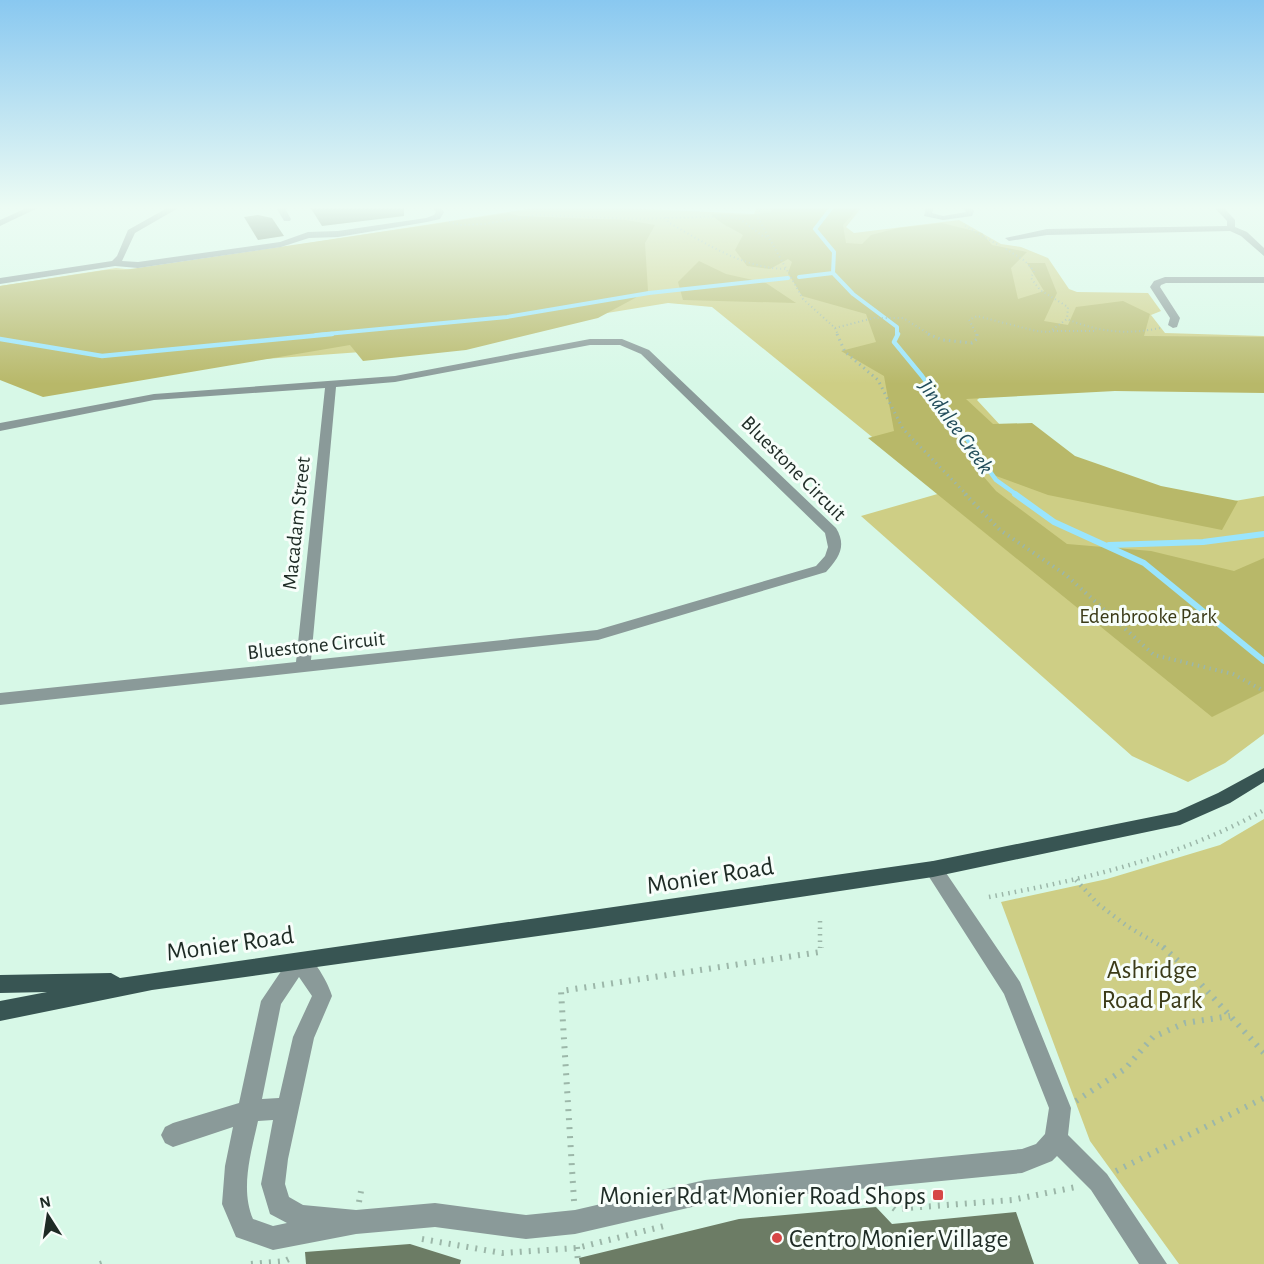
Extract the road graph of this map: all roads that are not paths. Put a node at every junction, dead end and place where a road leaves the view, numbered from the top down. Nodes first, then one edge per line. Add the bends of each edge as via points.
1 (96, 266) edge
2 (1264, 280) edge
3 (0, 281) edge
4 (1173, 325) road end
5 (331, 384) junction
6 (0, 427) edge
7 (303, 667) junction
8 (0, 699) edge
9 (1264, 774) edge
10 (933, 869) junction
11 (299, 961) junction
12 (152, 981) junction
13 (0, 984) edge
14 (0, 1011) edge
15 (286, 1108) junction
16 (250, 1111) junction
17 (173, 1135) dead end
18 (1056, 1139) junction
19 (356, 1222) junction
20 (1154, 1264) edge

1 - 3 street
2 - 4 street via 1157,283 1155,287 1175,318
5 - 6 street, Bluestone Circuit via 137,399
5 - 7 street, Macadam Street
5 - 7 street, Bluestone Circuit via 395,379 590,342 621,342 645,352 831,531 837,542 835,555 821,569 598,635
7 - 8 street, Bluestone Circuit
9 - 10 main road, Monier Road via 1180,818
10 - 11 main road, Monier Road
10 - 18 street via 1013,988 1060,1108
11 - 12 main road, Monier Road
11 - 15 street via 322,996 304,1037
11 - 16 street via 272,1000
12 - 13 main road, Monier Road
12 - 14 main road, Monier Road
15 - 16 street
15 - 19 street via 273,1184 279,1205 301,1216
16 - 17 street
16 - 19 street via 237,1167 234,1204 245,1228 273,1238
18 - 19 street via 1044,1153 1022,1161 705,1192 575,1222 526,1227 435,1215
18 - 20 street via 1099,1182

